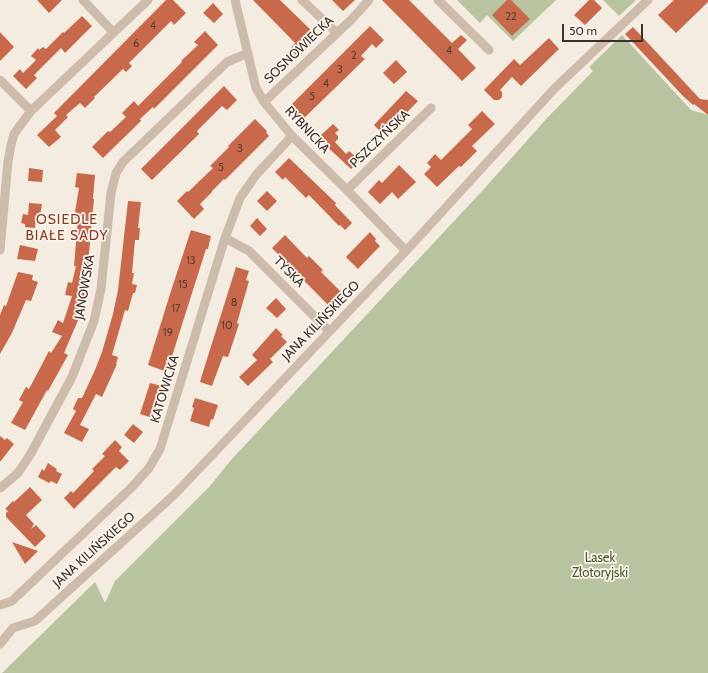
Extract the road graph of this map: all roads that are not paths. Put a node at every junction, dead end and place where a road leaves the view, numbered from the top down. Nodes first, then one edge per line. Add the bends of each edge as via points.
1 (82, 0) edge
2 (148, 0) edge
3 (235, 0) edge
4 (302, 0) edge
5 (369, 0) edge
6 (438, 0) edge
7 (648, 0) edge
8 (113, 32) junction
9 (336, 32) junction
10 (489, 50) dead end
11 (248, 53) junction
12 (0, 80) edge
13 (264, 102) junction
14 (431, 108) dead end
15 (31, 111) junction
16 (292, 136) junction
17 (3, 179) edge
18 (347, 190) junction
19 (225, 238) junction
20 (0, 250) edge
21 (406, 251) junction
22 (329, 331) junction
23 (0, 488) edge
24 (0, 605) edge
25 (0, 644) edge

1 - 8 street
2 - 8 street
3 - 11 street, RYBNICKA
4 - 9 street
5 - 9 street, SOSNOWIECKA
6 - 10 street
7 - 21 street, JANA KILIŃSKIEGO via 555,88
8 - 15 street
9 - 13 street, SOSNOWIECKA
11 - 13 street, RYBNICKA via 256,88
11 - 23 street, JANOWSKA via 227,62 123,162 116,173 110,193 101,289 94,321 72,377 30,455 18,473
12 - 15 street
13 - 16 street, RYBNICKA
14 - 18 street, PSZCZYŃSKA
15 - 17 street via 14,134
16 - 18 street, RYBNICKA
16 - 19 street, KATOWICKA via 256,175 240,198
17 - 20 street
18 - 21 street, RYBNICKA
19 - 22 street, TYSKA via 249,251
19 - 24 street, KATOWICKA via 160,450 149,468 12,601
21 - 22 street, JANA KILIŃSKIEGO
22 - 25 street, JANA KILIŃSKIEGO via 174,495 35,621 13,628

